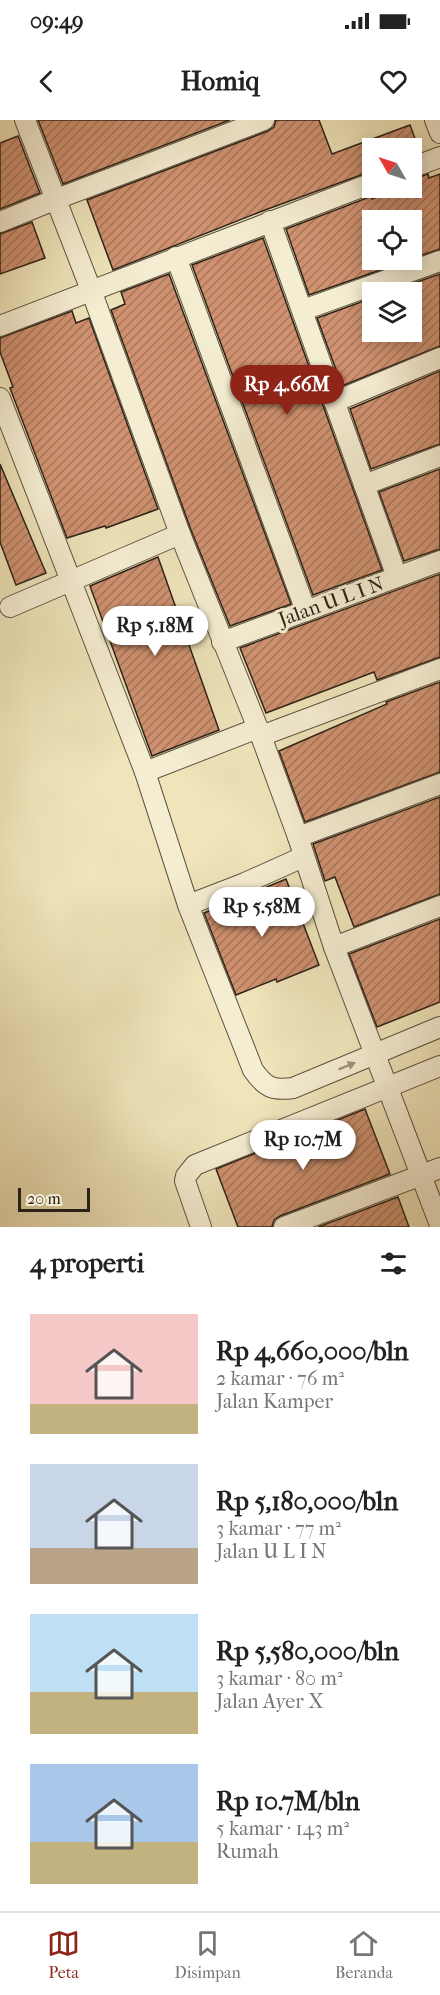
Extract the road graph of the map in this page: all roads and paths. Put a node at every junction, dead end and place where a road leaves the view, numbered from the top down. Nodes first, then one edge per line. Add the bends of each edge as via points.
1 (25, 120) edge
2 (264, 120) edge
3 (435, 120) edge
4 (440, 133) edge
5 (440, 157) edge
6 (422, 164) edge
7 (362, 187) edge
8 (54, 200) junction
9 (270, 221) junction
10 (0, 222) edge
11 (176, 257) junction
12 (440, 261) edge
13 (91, 290) junction
14 (303, 310) junction
15 (0, 326) edge
16 (440, 358) edge
17 (0, 398) edge
18 (334, 402) junction
19 (440, 456) edge
20 (364, 485) junction
21 (180, 534) junction
22 (440, 561) edge
23 (397, 577) junction
24 (72, 580) junction
25 (10, 607) dead end
26 (306, 611) junction
27 (222, 642) junction
28 (440, 669) edge
29 (259, 732) junction
30 (145, 772) junction
31 (440, 784) edge
32 (298, 837) junction
33 (303, 857) junction
34 (188, 905) junction
35 (440, 906) edge
36 (334, 946) junction
37 (440, 1027) edge
38 (376, 1054) junction
39 (440, 1066) edge
40 (387, 1087) junction
41 (293, 1088) junction
42 (307, 1119) junction
43 (440, 1168) edge
44 (421, 1175) junction
45 (440, 1225) edge
46 (201, 1227) edge
47 (284, 1227) edge

1 - 8 street
2 - 8 street
3 - 4 street
5 - 6 street
7 - 9 street
8 - 10 street
8 - 13 street
9 - 11 street
9 - 14 street
11 - 13 street
11 - 26 street
12 - 14 street
13 - 15 street
13 - 21 street
14 - 18 street
16 - 18 street
17 - 24 street
18 - 20 street
19 - 20 street
20 - 23 street
21 - 24 street
21 - 27 street
22 - 23 street, Jalan U L I N
23 - 26 street, Jalan U L I N
24 - 25 street
24 - 30 street
26 - 27 street, Jalan U L I N
27 - 29 street
28 - 29 street
29 - 30 street
29 - 32 street
30 - 34 street
31 - 32 street
32 - 33 street
33 - 34 street
33 - 36 street
34 - 41 street via 253,1070 271,1087
35 - 36 street
36 - 38 street
37 - 38 street
38 - 40 street
41 -> 38 street
39 - 40 street
40 - 42 street
40 - 44 street
41 - 42 street
42 - 46 street via 191,1168 185,1181
43 - 44 street
44 - 45 street
44 - 47 street

